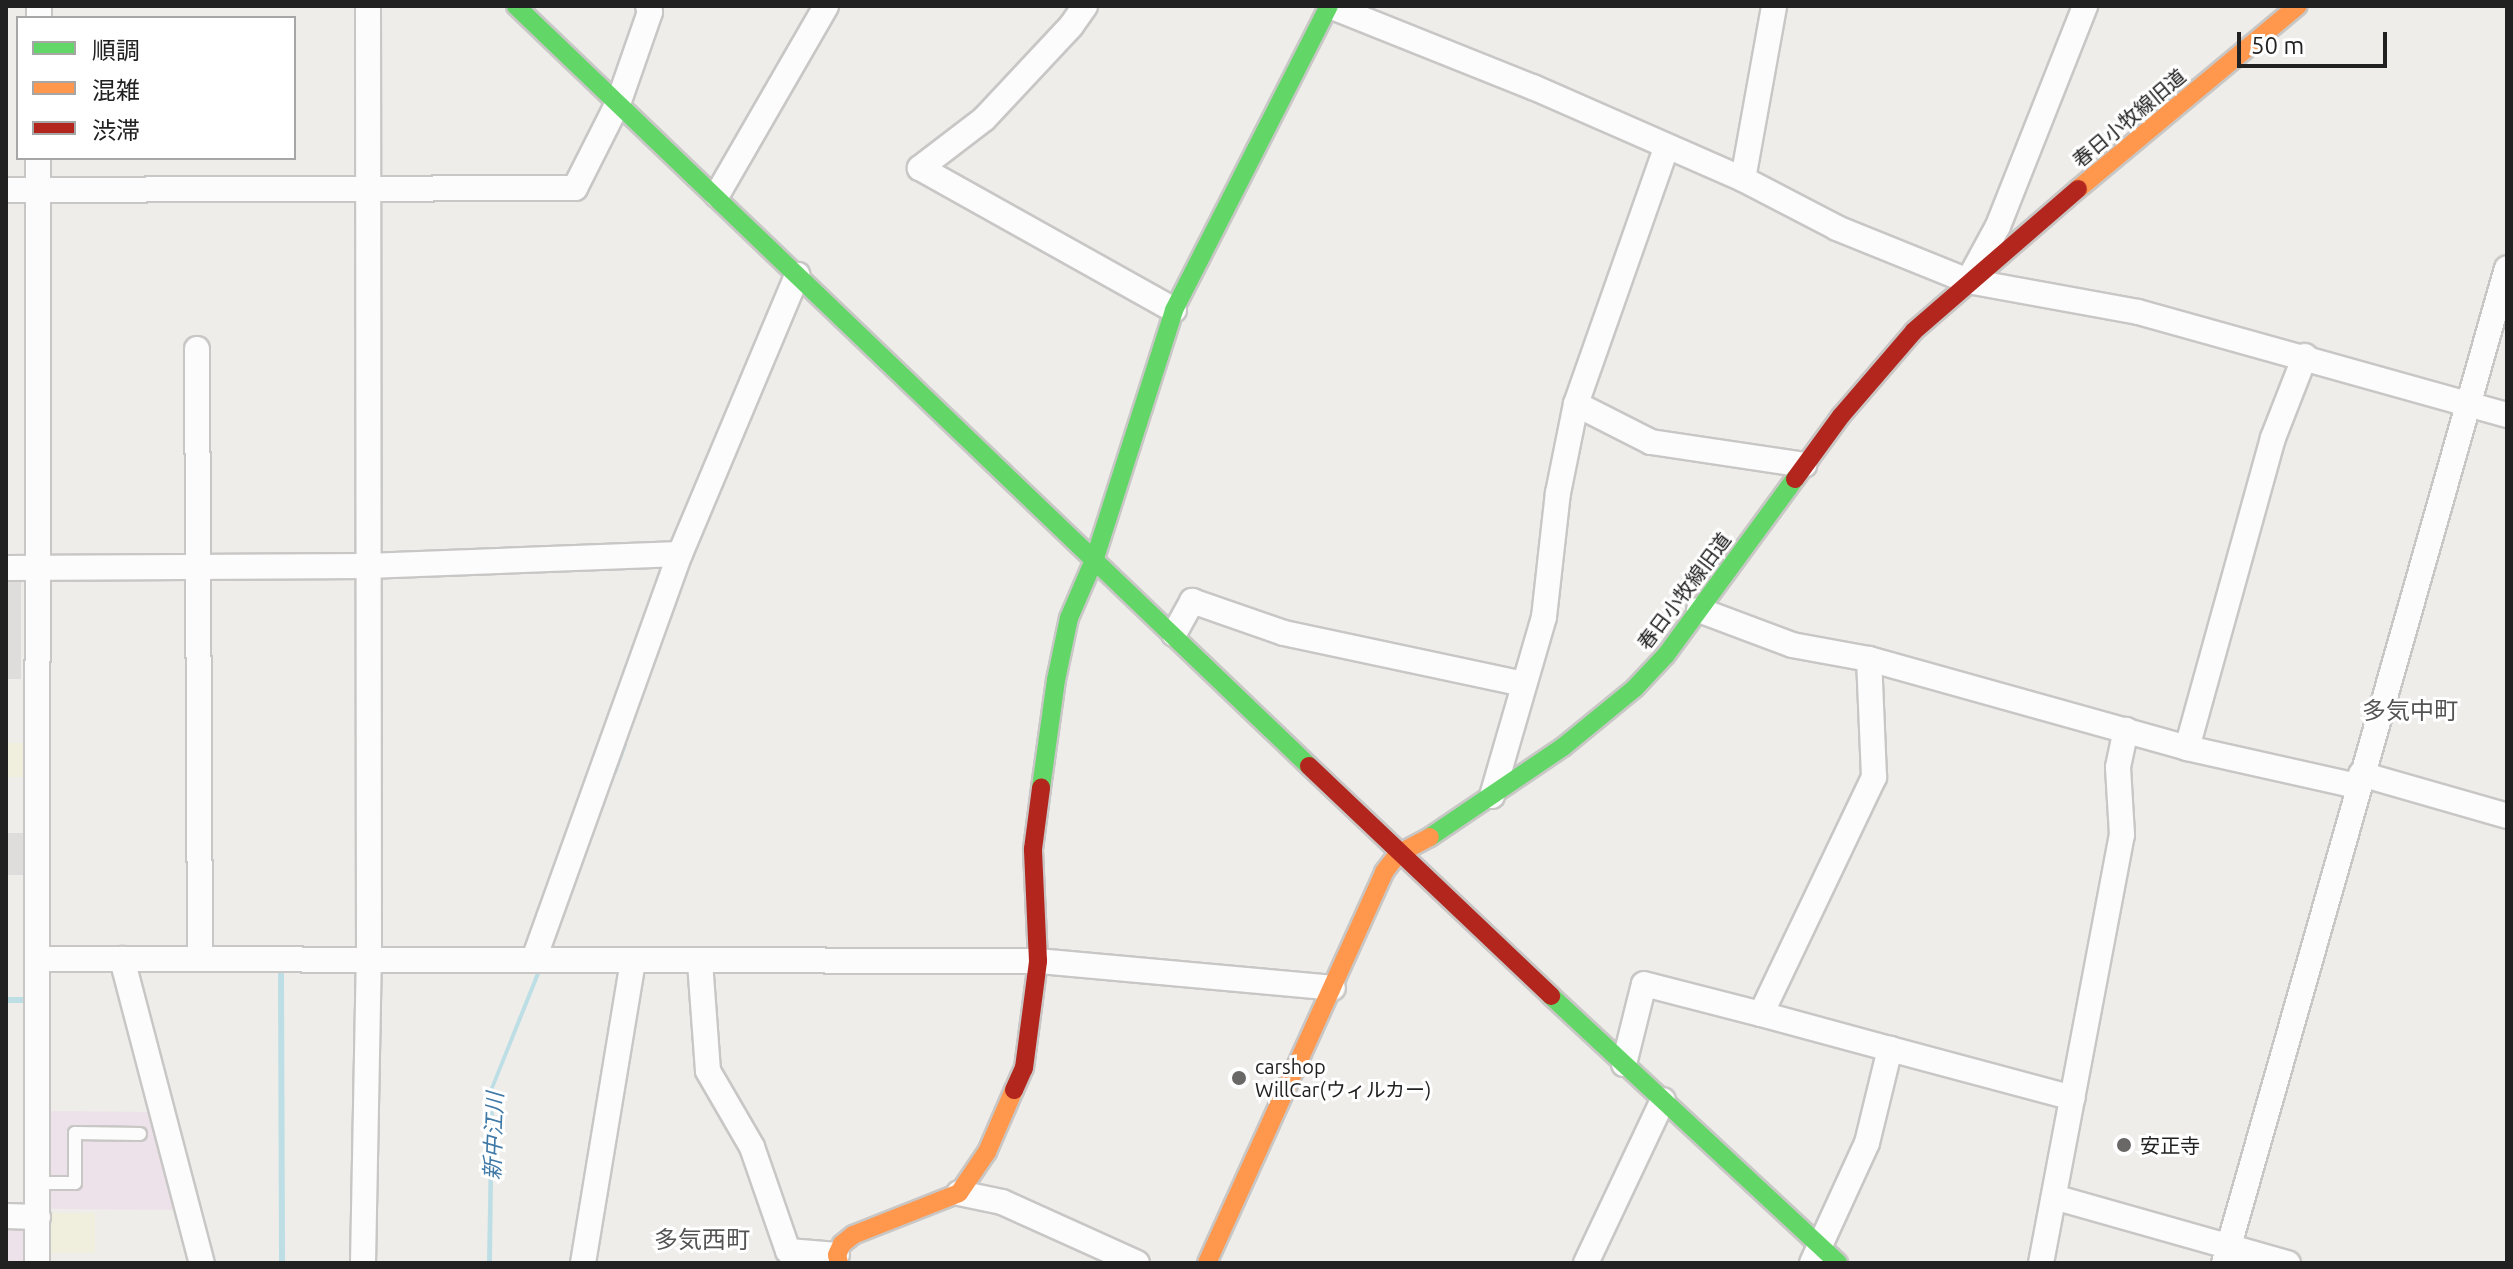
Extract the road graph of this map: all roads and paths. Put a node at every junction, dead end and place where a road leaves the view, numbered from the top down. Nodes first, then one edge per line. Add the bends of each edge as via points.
1 (368, 6) edge
2 (516, 6) edge
3 (648, 6) edge
4 (826, 6) edge
5 (1085, 6) edge
6 (1330, 6) edge
7 (1774, 6) edge
8 (2085, 6) edge
9 (2298, 6) edge
10 (1385, 15) edge
11 (619, 101) junction
12 (1666, 148) junction
13 (38, 160) edge
14 (1743, 179) junction
15 (38, 189) junction
16 (368, 189) junction
17 (6, 190) edge
18 (717, 195) junction
19 (2507, 268) edge
20 (797, 275) junction
21 (1968, 281) junction
22 (1174, 310) junction
23 (197, 349) dead end
24 (2305, 356) junction
25 (1576, 404) junction
26 (2468, 404) junction
27 (2507, 415) edge
28 (1804, 465) junction
29 (680, 554) junction
30 (1095, 558) junction
31 (367, 566) junction
32 (198, 567) junction
33 (6, 568) edge
34 (37, 568) junction
35 (1699, 610) junction
36 (1174, 634) junction
37 (1869, 659) junction
38 (1524, 684) junction
39 (2126, 730) junction
40 (2187, 748) junction
41 (2359, 780) junction
42 (1492, 796) junction
43 (2507, 816) edge
44 (1398, 854) junction
45 (38, 959) junction
46 (122, 959) junction
47 (200, 959) junction
48 (369, 959) junction
49 (534, 959) junction
50 (1038, 961) junction
51 (633, 962) junction
52 (700, 962) junction
53 (1333, 988) junction
54 (1761, 1014) junction
55 (1890, 1049) junction
56 (1624, 1064) junction
57 (2073, 1098) junction
58 (1663, 1100) junction
59 (140, 1134) dead end
60 (38, 1183) junction
61 (959, 1193) junction
62 (2054, 1197) junction
63 (6, 1216) edge
64 (38, 1217) junction
65 (1816, 1254) edge
66 (2227, 1254) edge
67 (838, 1259) edge
68 (37, 1263) edge
69 (202, 1263) edge
70 (363, 1263) edge
71 (583, 1263) edge
72 (1137, 1263) edge
73 (1207, 1263) edge
74 (1586, 1263) edge
75 (1838, 1263) edge
76 (2041, 1263) edge
77 (2288, 1263) edge

1 - 16 street
2 - 11 street
3 - 11 street
4 - 18 street
5 - 22 street via 984,119 920,168
6 - 10 street
6 - 22 street
7 - 14 street
8 - 21 street via 1998,226
9 - 21 street, 春日小牧線旧道
10 - 12 street
11 - 16 street via 575,188
11 - 18 street
12 - 14 street
12 - 25 street
13 - 15 street
14 - 21 street via 1837,228
15 - 16 street
15 - 17 street
15 - 34 street
16 - 31 street
18 - 20 street
19 - 26 street
20 - 29 street
20 - 30 street
21 - 24 street via 2138,312
21 - 28 street, 春日小牧線旧道 via 1878,370
22 - 30 street
23 - 32 street
24 - 26 street
24 - 40 street via 2273,438
25 - 28 street via 1651,442
25 - 38 street via 1558,493 1544,617
26 - 27 street
26 - 41 street
28 - 35 street, 春日小牧線旧道
29 - 31 street
29 - 49 street
30 - 36 street
30 - 50 street via 1069,618 1056,680 1033,849
31 - 32 street
31 - 48 street
32 - 34 street
32 - 47 street
33 - 34 street
34 - 45 street
35 - 37 street via 1792,645
35 - 42 street, 春日小牧線旧道 via 1666,655 1608,713
36 - 38 street via 1192,601 1284,633
36 - 44 street
37 - 39 street
37 - 54 street via 1874,777
38 - 42 street
39 - 40 street
39 - 57 street via 2118,767 2122,835
40 - 41 street
41 - 43 street
41 - 66 street
42 - 44 street, 春日小牧線旧道
44 - 53 street via 1384,872
44 - 56 street
45 - 46 street
45 - 60 street
46 - 47 street
46 - 69 street
47 - 48 street
48 - 49 street
48 - 70 street
49 - 51 street
50 - 52 street
50 - 53 street
50 - 61 street via 1024,1068 987,1152
51 - 52 street
51 - 71 street
52 - 67 street via 708,1071 752,1147 788,1251
53 - 73 street
54 - 55 street
54 - 56 street via 1644,984
55 - 57 street
55 - 65 street via 1867,1143
56 - 58 street
57 - 62 street
58 - 65 street
58 - 74 street
59 - 60 lane via 75,1133 75,1183
60 - 64 street
61 - 67 street via 853,1235 842,1244
61 - 72 street via 1002,1202
62 - 66 street
62 - 76 street
63 - 64 street
64 - 68 street
65 - 75 street
66 - 77 street

